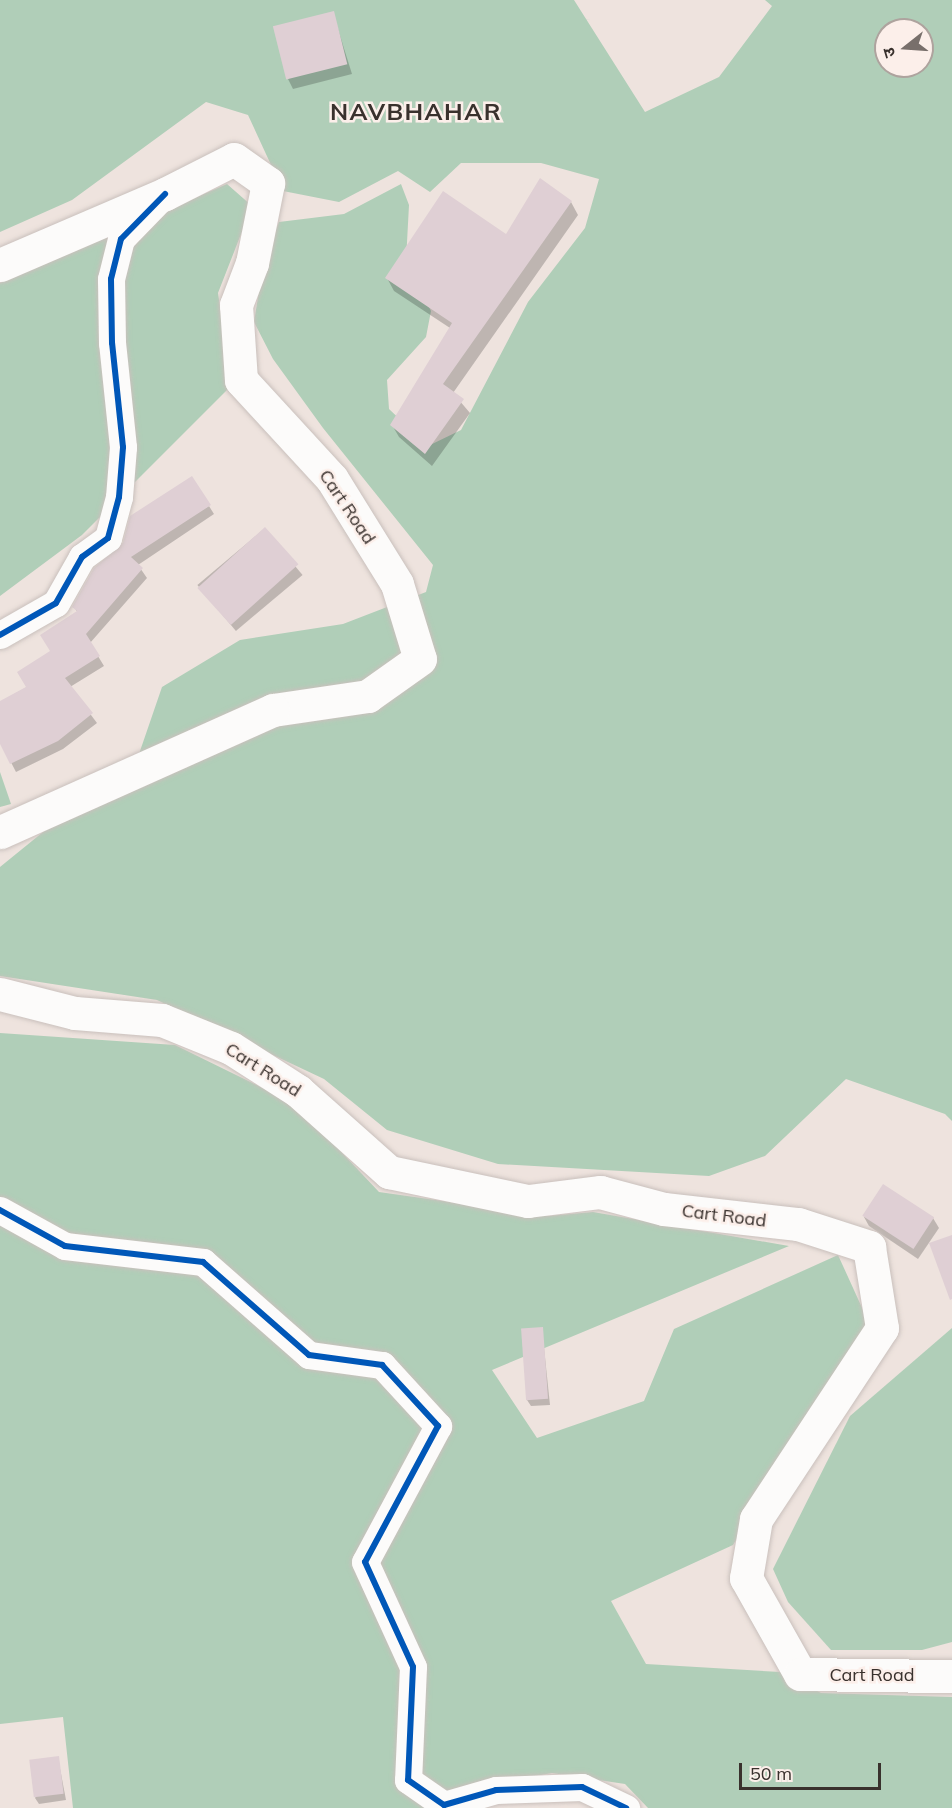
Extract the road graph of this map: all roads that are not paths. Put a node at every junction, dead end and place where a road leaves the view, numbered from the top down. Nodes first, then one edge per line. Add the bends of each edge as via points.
1 (165, 194) junction
2 (0, 265) edge
3 (0, 635) edge
4 (0, 832) edge
5 (0, 994) edge
6 (0, 1210) edge
7 (952, 1676) edge
8 (627, 1808) edge

1 - 2 main road, Cart Road
1 - 3 street via 121,239 111,279 112,343 123,447 119,497 108,538 82,557 56,603
1 - 4 main road, Cart Road via 234,159 268,183 252,262 237,305 241,380 332,480 397,584 420,659 368,696 273,710
5 - 7 main road, Cart Road via 75,1013 162,1020 231,1048 298,1091 389,1172 528,1201 600,1192 664,1209 798,1224 869,1248 882,1328 756,1520 746,1578 800,1674
6 - 8 street via 65,1246 203,1262 309,1355 382,1365 438,1426 365,1562 413,1667 408,1780 444,1805 496,1790 582,1787

